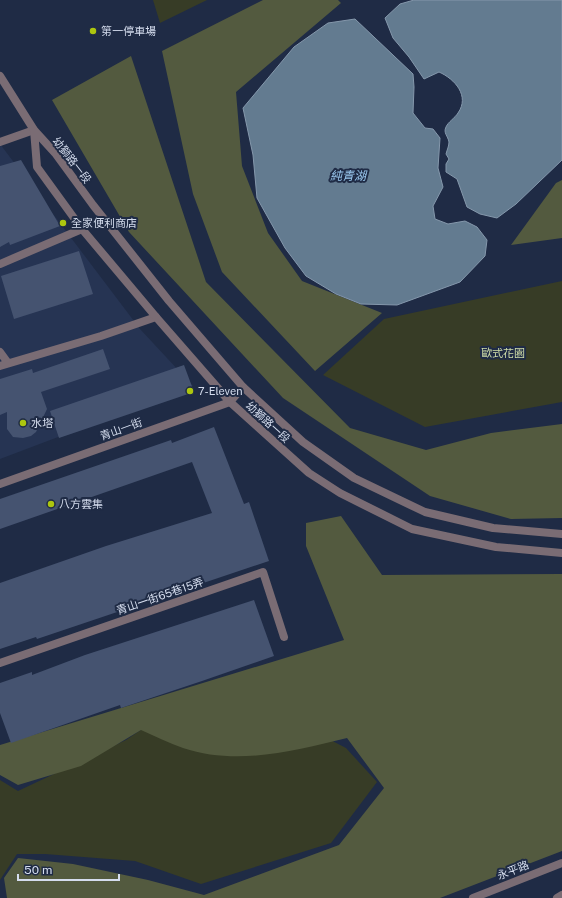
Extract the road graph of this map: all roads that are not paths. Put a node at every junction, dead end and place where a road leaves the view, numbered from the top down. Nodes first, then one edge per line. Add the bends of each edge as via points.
1 (0, 76) edge
2 (34, 130) junction
3 (0, 142) edge
4 (82, 229) junction
5 (0, 264) edge
6 (156, 317) junction
7 (0, 352) edge
8 (4, 365) edge
9 (243, 387) junction
10 (230, 402) junction
11 (0, 484) edge
12 (562, 534) edge
13 (562, 553) edge
14 (284, 637) dead end
15 (0, 663) edge
16 (562, 863) edge
17 (562, 895) edge
18 (473, 898) edge
19 (556, 898) edge

1 - 2 street, 幼獅路一段
2 - 3 street
2 - 4 street, 幼獅路一段 via 37,167
2 - 9 street, 幼獅路一段 via 55,153 169,301
4 - 5 street
4 - 6 street, 幼獅路一段
6 - 8 street
6 - 10 street, 幼獅路一段
7 - 8 street
9 - 10 street, 青山一街
9 - 12 street, 幼獅路一段 via 303,442 354,478 425,512 493,528
10 - 11 street, 青山一街
10 - 13 street, 幼獅路一段 via 309,473 340,493 412,529 496,547
14 - 15 street, 青山一街65巷15弄 via 263,572
16 - 18 street, 永平路
17 - 19 street

